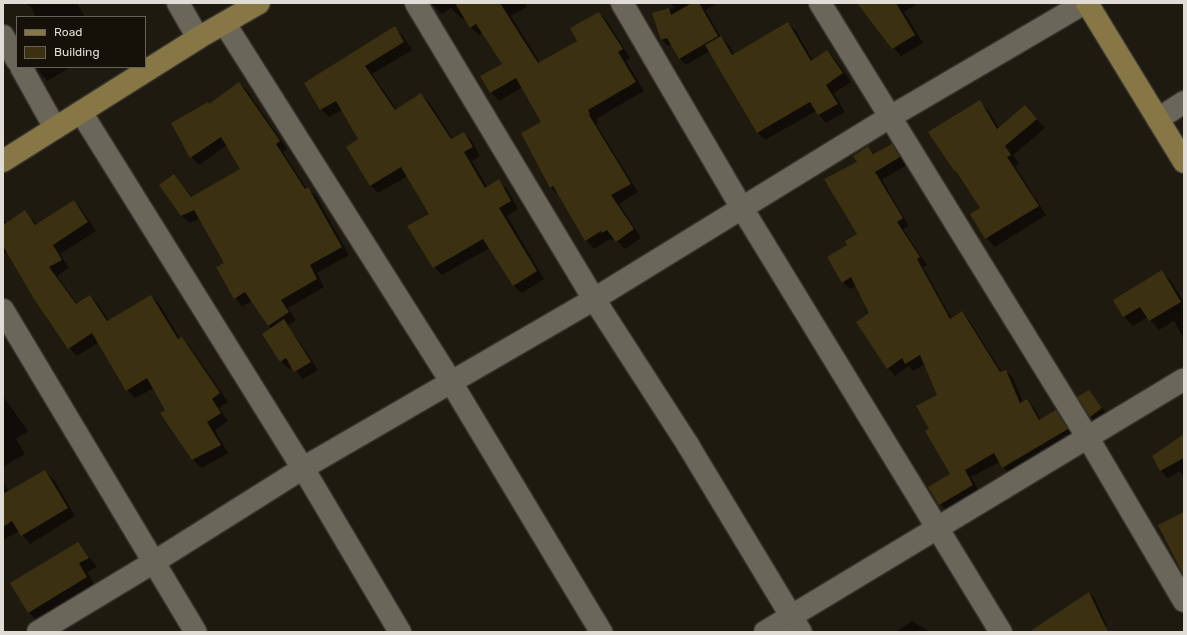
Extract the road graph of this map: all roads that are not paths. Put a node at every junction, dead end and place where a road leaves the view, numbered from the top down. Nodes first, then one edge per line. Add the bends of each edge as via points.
1 (178, 3) edge
2 (259, 3) edge
3 (416, 3) edge
4 (622, 3) edge
5 (820, 3) edge
6 (1084, 3) edge
7 (1087, 3) edge
8 (224, 24) junction
9 (3, 36) edge
10 (198, 38) junction
11 (16, 58) edge
12 (22, 68) edge
13 (1184, 102) edge
14 (81, 112) junction
15 (890, 117) junction
16 (1158, 119) junction
17 (55, 128) junction
18 (3, 161) edge
19 (1184, 162) edge
20 (742, 208) junction
21 (594, 299) junction
22 (3, 310) edge
23 (1184, 379) edge
24 (451, 382) junction
25 (1088, 438) junction
26 (303, 468) junction
27 (937, 528) junction
28 (154, 562) junction
29 (1184, 601) edge
30 (796, 624) edge
31 (38, 632) edge
32 (196, 632) edge
33 (400, 632) edge
34 (601, 632) edge
35 (765, 632) edge
36 (1001, 632) edge

1 - 10 street
2 - 8 main road
3 - 21 street
4 - 20 street
5 - 15 street
6 - 15 street
7 - 16 main road
8 - 10 main road
8 - 24 street
9 - 11 street
10 - 14 main road
12 - 17 street
13 - 16 street
14 - 17 main road
14 - 26 street
15 - 20 street
15 - 25 street
16 - 19 main road
17 - 18 main road
20 - 21 street
20 - 27 street
21 - 24 street
21 - 30 street via 688,445
22 - 28 street
23 - 25 street
24 - 26 street
24 - 34 street
25 - 27 street
25 - 29 street
26 - 28 street
26 - 33 street
27 - 30 street
27 - 36 street
28 - 31 street
28 - 32 street
30 - 35 street

